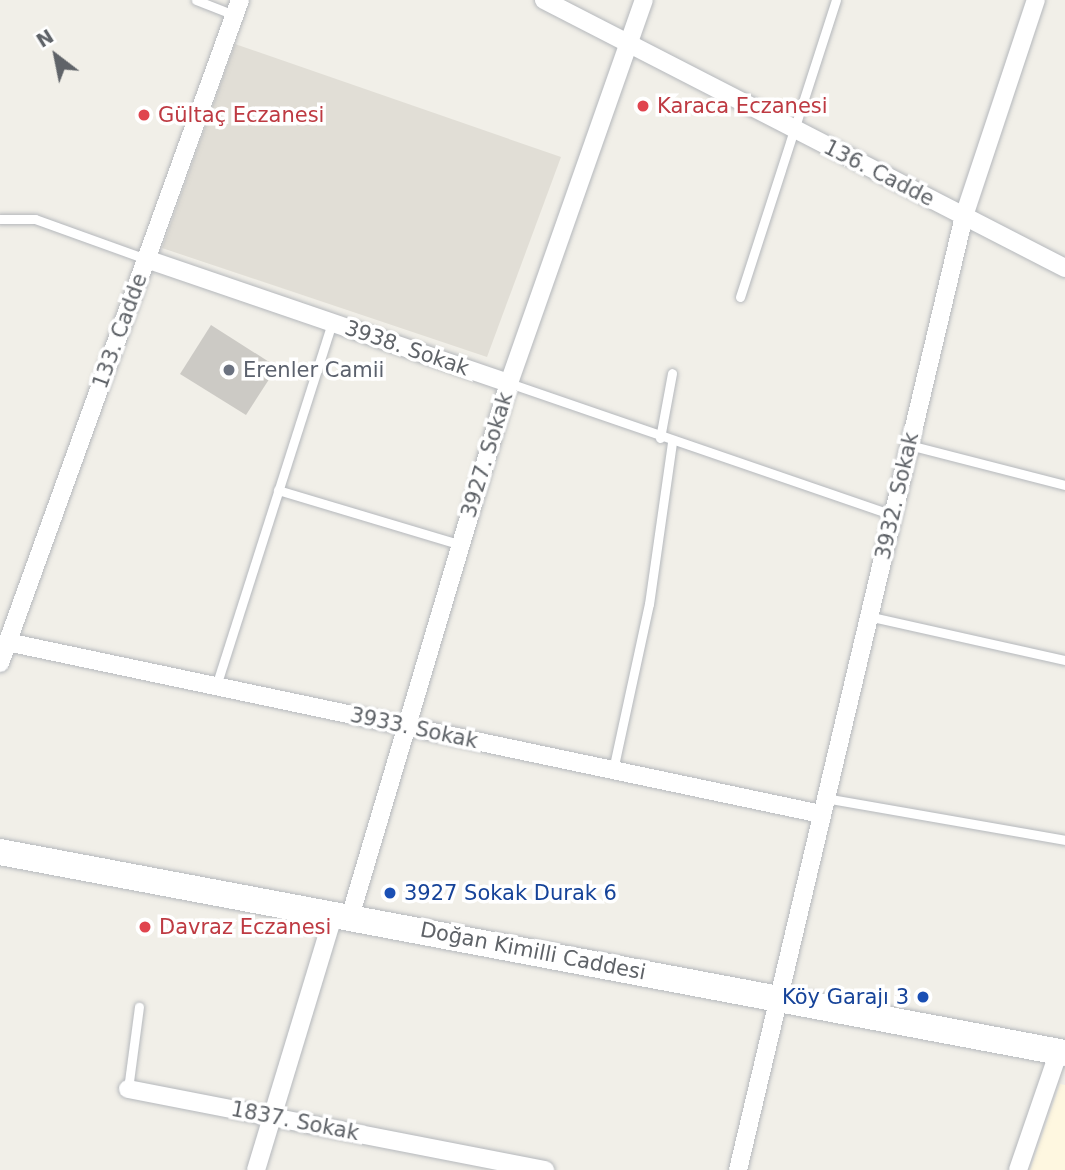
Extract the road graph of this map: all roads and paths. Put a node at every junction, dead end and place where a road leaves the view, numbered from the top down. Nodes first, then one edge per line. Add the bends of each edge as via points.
1 (196, 0) edge
2 (544, 0) edge
3 (644, 0) edge
4 (836, 0) edge
5 (1036, 0) edge
6 (237, 8) edge
7 (629, 44) junction
8 (794, 129) junction
9 (964, 216) junction
10 (0, 219) edge
11 (146, 259) junction
12 (1065, 268) edge
13 (740, 297) dead end
14 (332, 322) junction
15 (672, 373) dead end
16 (509, 383) junction
17 (660, 438) junction
18 (671, 442) junction
19 (909, 445) junction
20 (1065, 485) edge
21 (278, 490) junction
22 (892, 515) junction
23 (461, 545) junction
24 (868, 616) junction
25 (7, 642) junction
26 (1065, 660) edge
27 (0, 663) edge
28 (216, 686) junction
29 (407, 727) junction
30 (613, 770) junction
31 (823, 806) junction
32 (1065, 841) edge
33 (0, 852) edge
34 (342, 916) junction
35 (778, 997) junction
36 (139, 1007) dead end
37 (1063, 1045) edge
38 (128, 1089) joint
39 (272, 1117) junction
40 (256, 1170) edge
41 (545, 1170) edge
42 (738, 1170) edge
43 (1018, 1170) edge

1 - 6 lane
2 - 7 street, 136. Cadde
3 - 7 street, 3927. Sokak
4 - 8 lane
5 - 9 street, 3932. Sokak
6 - 11 street, 133. Cadde
7 - 8 street, 136. Cadde
7 - 16 street, 3927. Sokak
8 - 9 street, 136. Cadde
8 - 13 lane
9 - 12 street, 136. Cadde
9 - 19 street, 3932. Sokak
10 - 11 lane, 3938. Sokak via 35,219
11 - 14 street, 3938. Sokak
11 - 25 street, 133. Cadde
14 - 16 street, 3938. Sokak
14 - 21 lane
15 - 17 lane
16 - 17 lane, 3938. Sokak
16 - 23 street, 3927. Sokak
17 - 18 lane, 3938. Sokak
18 - 22 lane, 3938. Sokak
18 - 30 lane via 649,604
19 - 20 lane
19 - 22 street, 3932. Sokak
21 - 23 lane
21 - 28 lane
22 - 24 street, 3932. Sokak
23 - 29 street, 3927. Sokak
24 - 26 lane
24 - 31 street, 3932. Sokak
25 - 27 street, 133. Cadde
25 - 28 street, 3933. Sokak
28 - 29 street, 3933. Sokak
29 - 30 street, 3933. Sokak
29 - 34 street, 3927. Sokak
30 - 31 street, 3933. Sokak
31 - 32 lane
31 - 35 street, 3932. Sokak
33 - 34 main road, Doğan Kimilli Caddesi
34 - 35 main road, Doğan Kimilli Caddesi
34 - 39 street, 3927. Sokak
35 - 37 main road, Doğan Kimilli Caddesi
35 - 42 street, 3932. Sokak
36 - 38 lane, 1837. Sokak
37 - 43 street
38 - 39 street, 1837. Sokak
39 - 40 street, 3927. Sokak
39 - 41 street, 1837. Sokak

